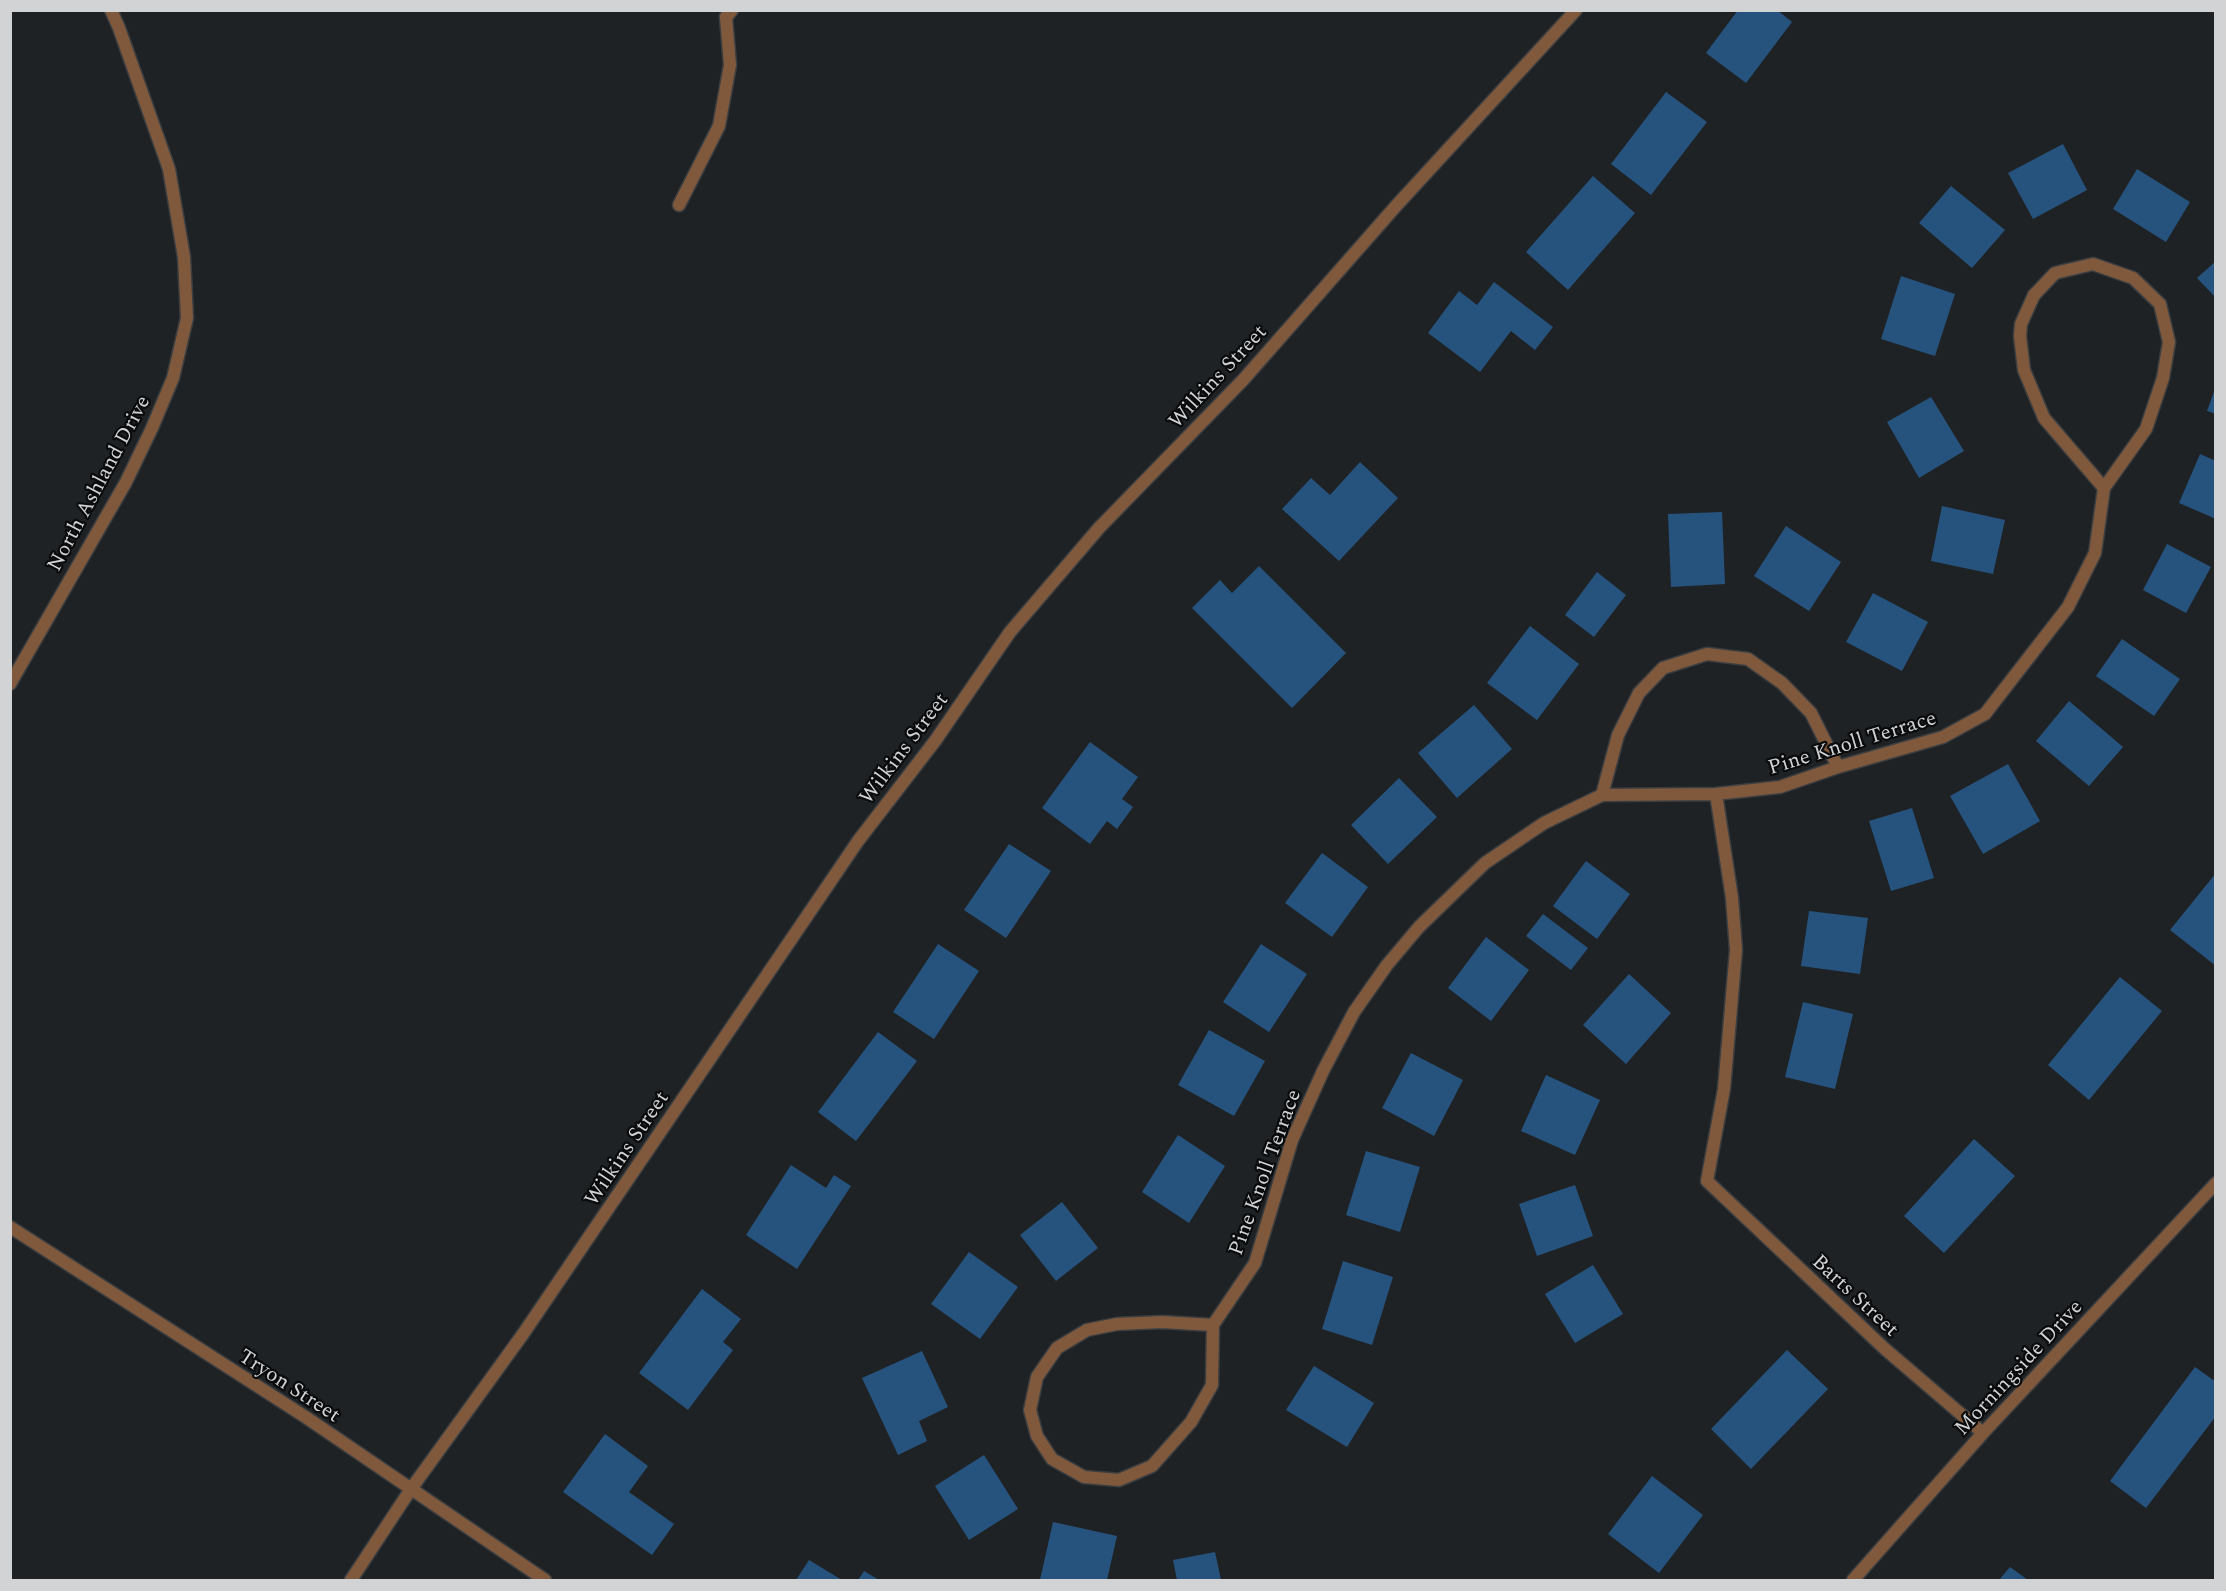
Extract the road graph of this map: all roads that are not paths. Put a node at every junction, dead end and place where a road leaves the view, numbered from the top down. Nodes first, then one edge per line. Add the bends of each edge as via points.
1 (111, 10) edge
2 (1576, 10) edge
3 (729, 14) edge
4 (680, 205) dead end
5 (2104, 488) junction
6 (10, 684) edge
7 (1838, 767) junction
8 (1716, 794) junction
9 (1602, 795) junction
10 (2216, 1183) edge
11 (10, 1227) edge
12 (1214, 1325) junction
13 (1983, 1433) junction
14 (411, 1490) junction
15 (351, 1581) edge
16 (545, 1581) edge
17 (1852, 1581) edge

1 - 6 street, North Ashland Drive via 168,168 184,257 187,318 173,378 126,482
2 - 14 street, Wilkins Street via 1243,380 1099,528 1010,633 935,741 858,840 523,1334
3 - 4 street via 730,65 719,126
5 - 5 street via 2044,418 2024,370 2019,336 2034,295 2055,273 2093,264 2133,278 2160,304 2169,342 2163,378 2146,429
5 - 7 street, Pine Knoll Terrace via 2095,553 2068,608 1985,714 1942,737
7 - 8 street, Pine Knoll Terrace via 1780,787
7 - 9 street via 1810,713 1782,683 1748,659 1707,654 1663,668 1639,693 1618,735
8 - 9 street, Pine Knoll Terrace
8 - 13 street, Barts Street via 1736,950 1724,1089 1707,1181 1886,1349
9 - 12 street, Pine Knoll Terrace via 1544,823 1485,863 1419,927 1387,965 1354,1012 1323,1071 1292,1140 1255,1263
10 - 13 street, Morningside Drive
11 - 14 street, Tryon Street via 307,1418
12 - 12 street via 1212,1385 1191,1422 1152,1466 1119,1480 1084,1477 1052,1459 1037,1436 1030,1410 1036,1377 1057,1348 1087,1330 1117,1324
13 - 17 street, Morningside Drive
14 - 15 street, Wilkins Street
14 - 16 street, Tryon Street

